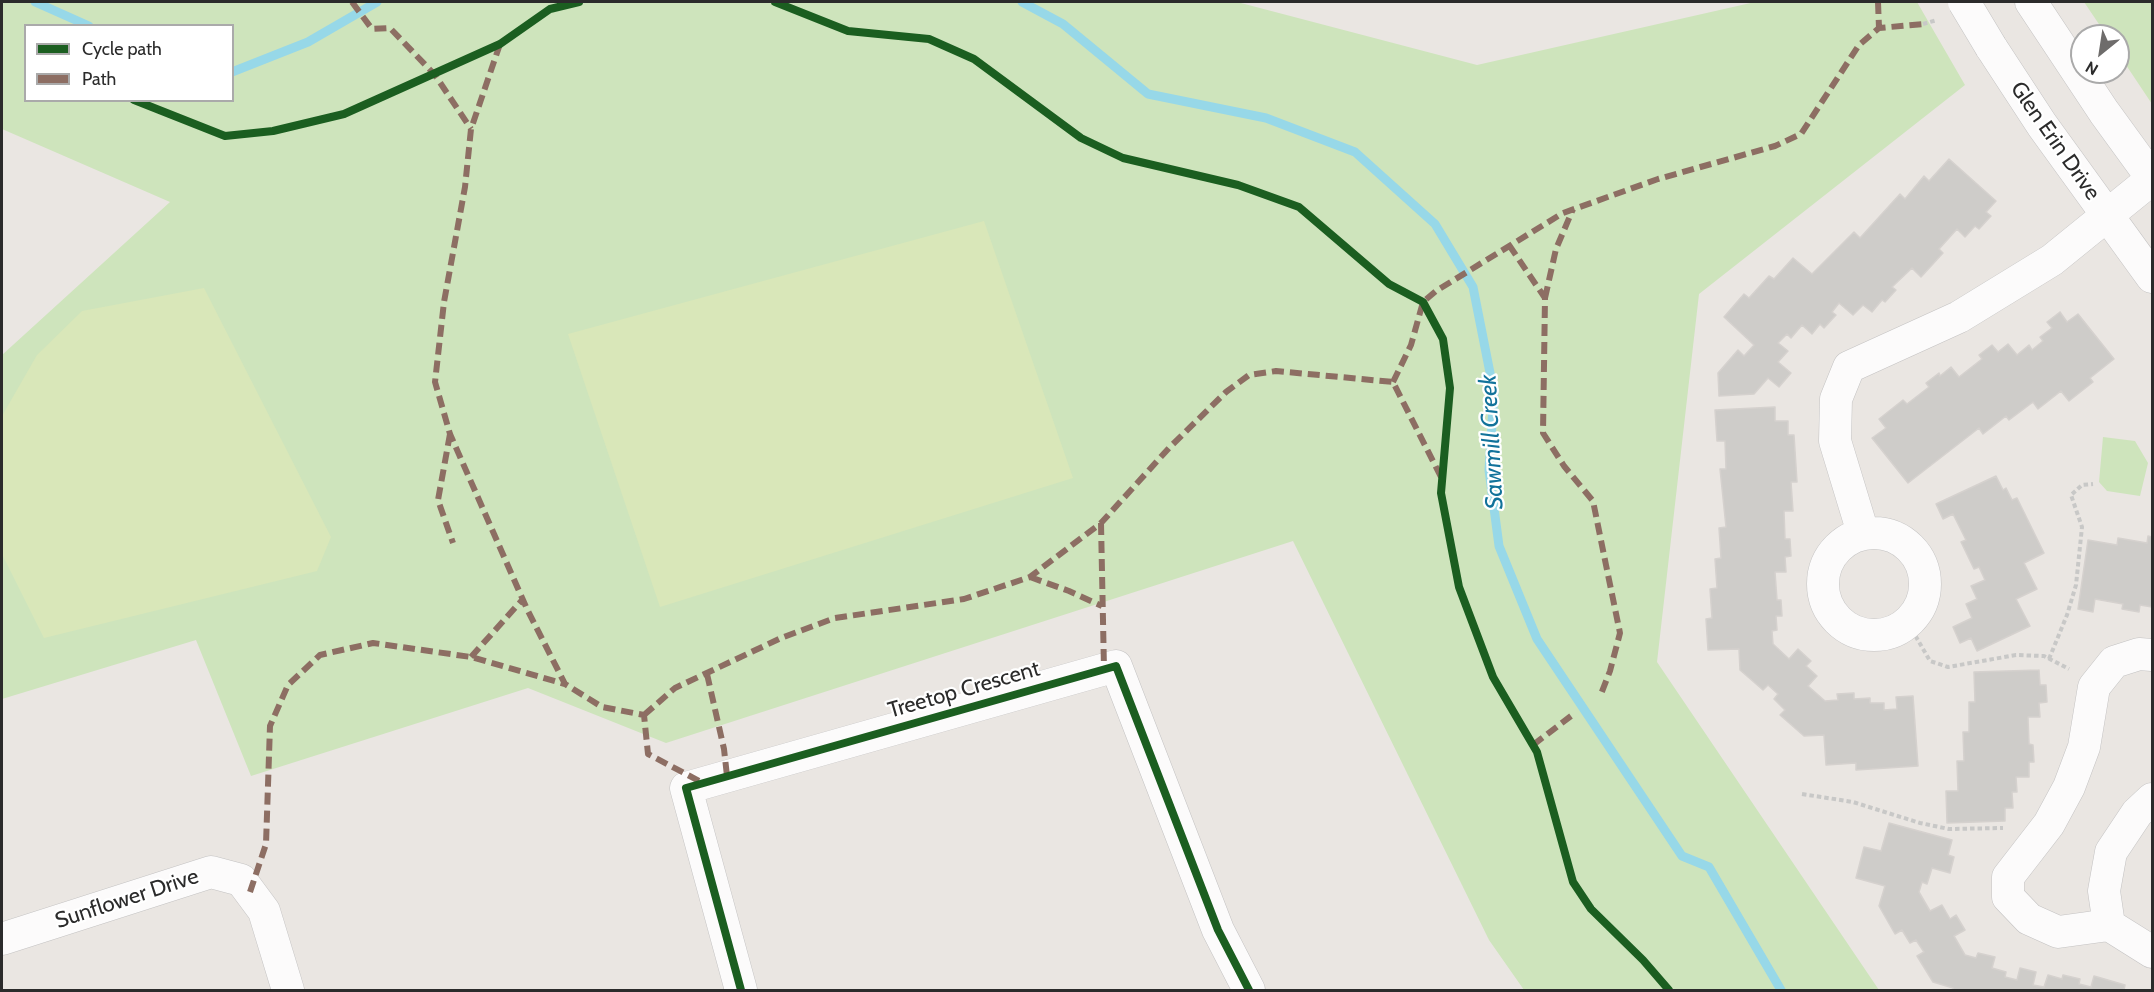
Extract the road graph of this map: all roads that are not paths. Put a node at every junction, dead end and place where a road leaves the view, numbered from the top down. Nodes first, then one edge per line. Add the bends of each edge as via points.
1 (1964, 2) edge
2 (2031, 2) edge
3 (2152, 178) edge
4 (2107, 216) junction
5 (2152, 277) edge
6 (1863, 533) junction
7 (2152, 655) edge
8 (2152, 799) edge
9 (2109, 925) junction
10 (2, 939) edge
11 (2152, 952) edge
12 (288, 990) edge
13 (741, 990) edge
14 (1249, 990) edge

1 - 4 street, Glen Erin Drive, bridge
2 - 3 street
3 - 4 street
4 - 5 street, Glen Erin Drive
4 - 6 street via 2052,260 1968,311 1849,367 1836,399 1835,441
6 - 6 street via 1842,543 1827,561 1822,584 1827,607 1843,625 1864,635 1887,634 1908,623 1922,605 1927,583 1921,560 1906,542 1886,533
7 - 9 street via 2139,654 2114,662 2094,687 2084,747 2069,787 2049,824 2008,877 2008,897 2029,919 2058,932
8 - 9 street via 2137,813 2111,852 2103,891
9 - 11 street
10 - 12 street, Sunflower Drive via 211,872 242,880 264,911
13 - 14 street, Treetop Crescent via 686,788 1116,666 1218,930

